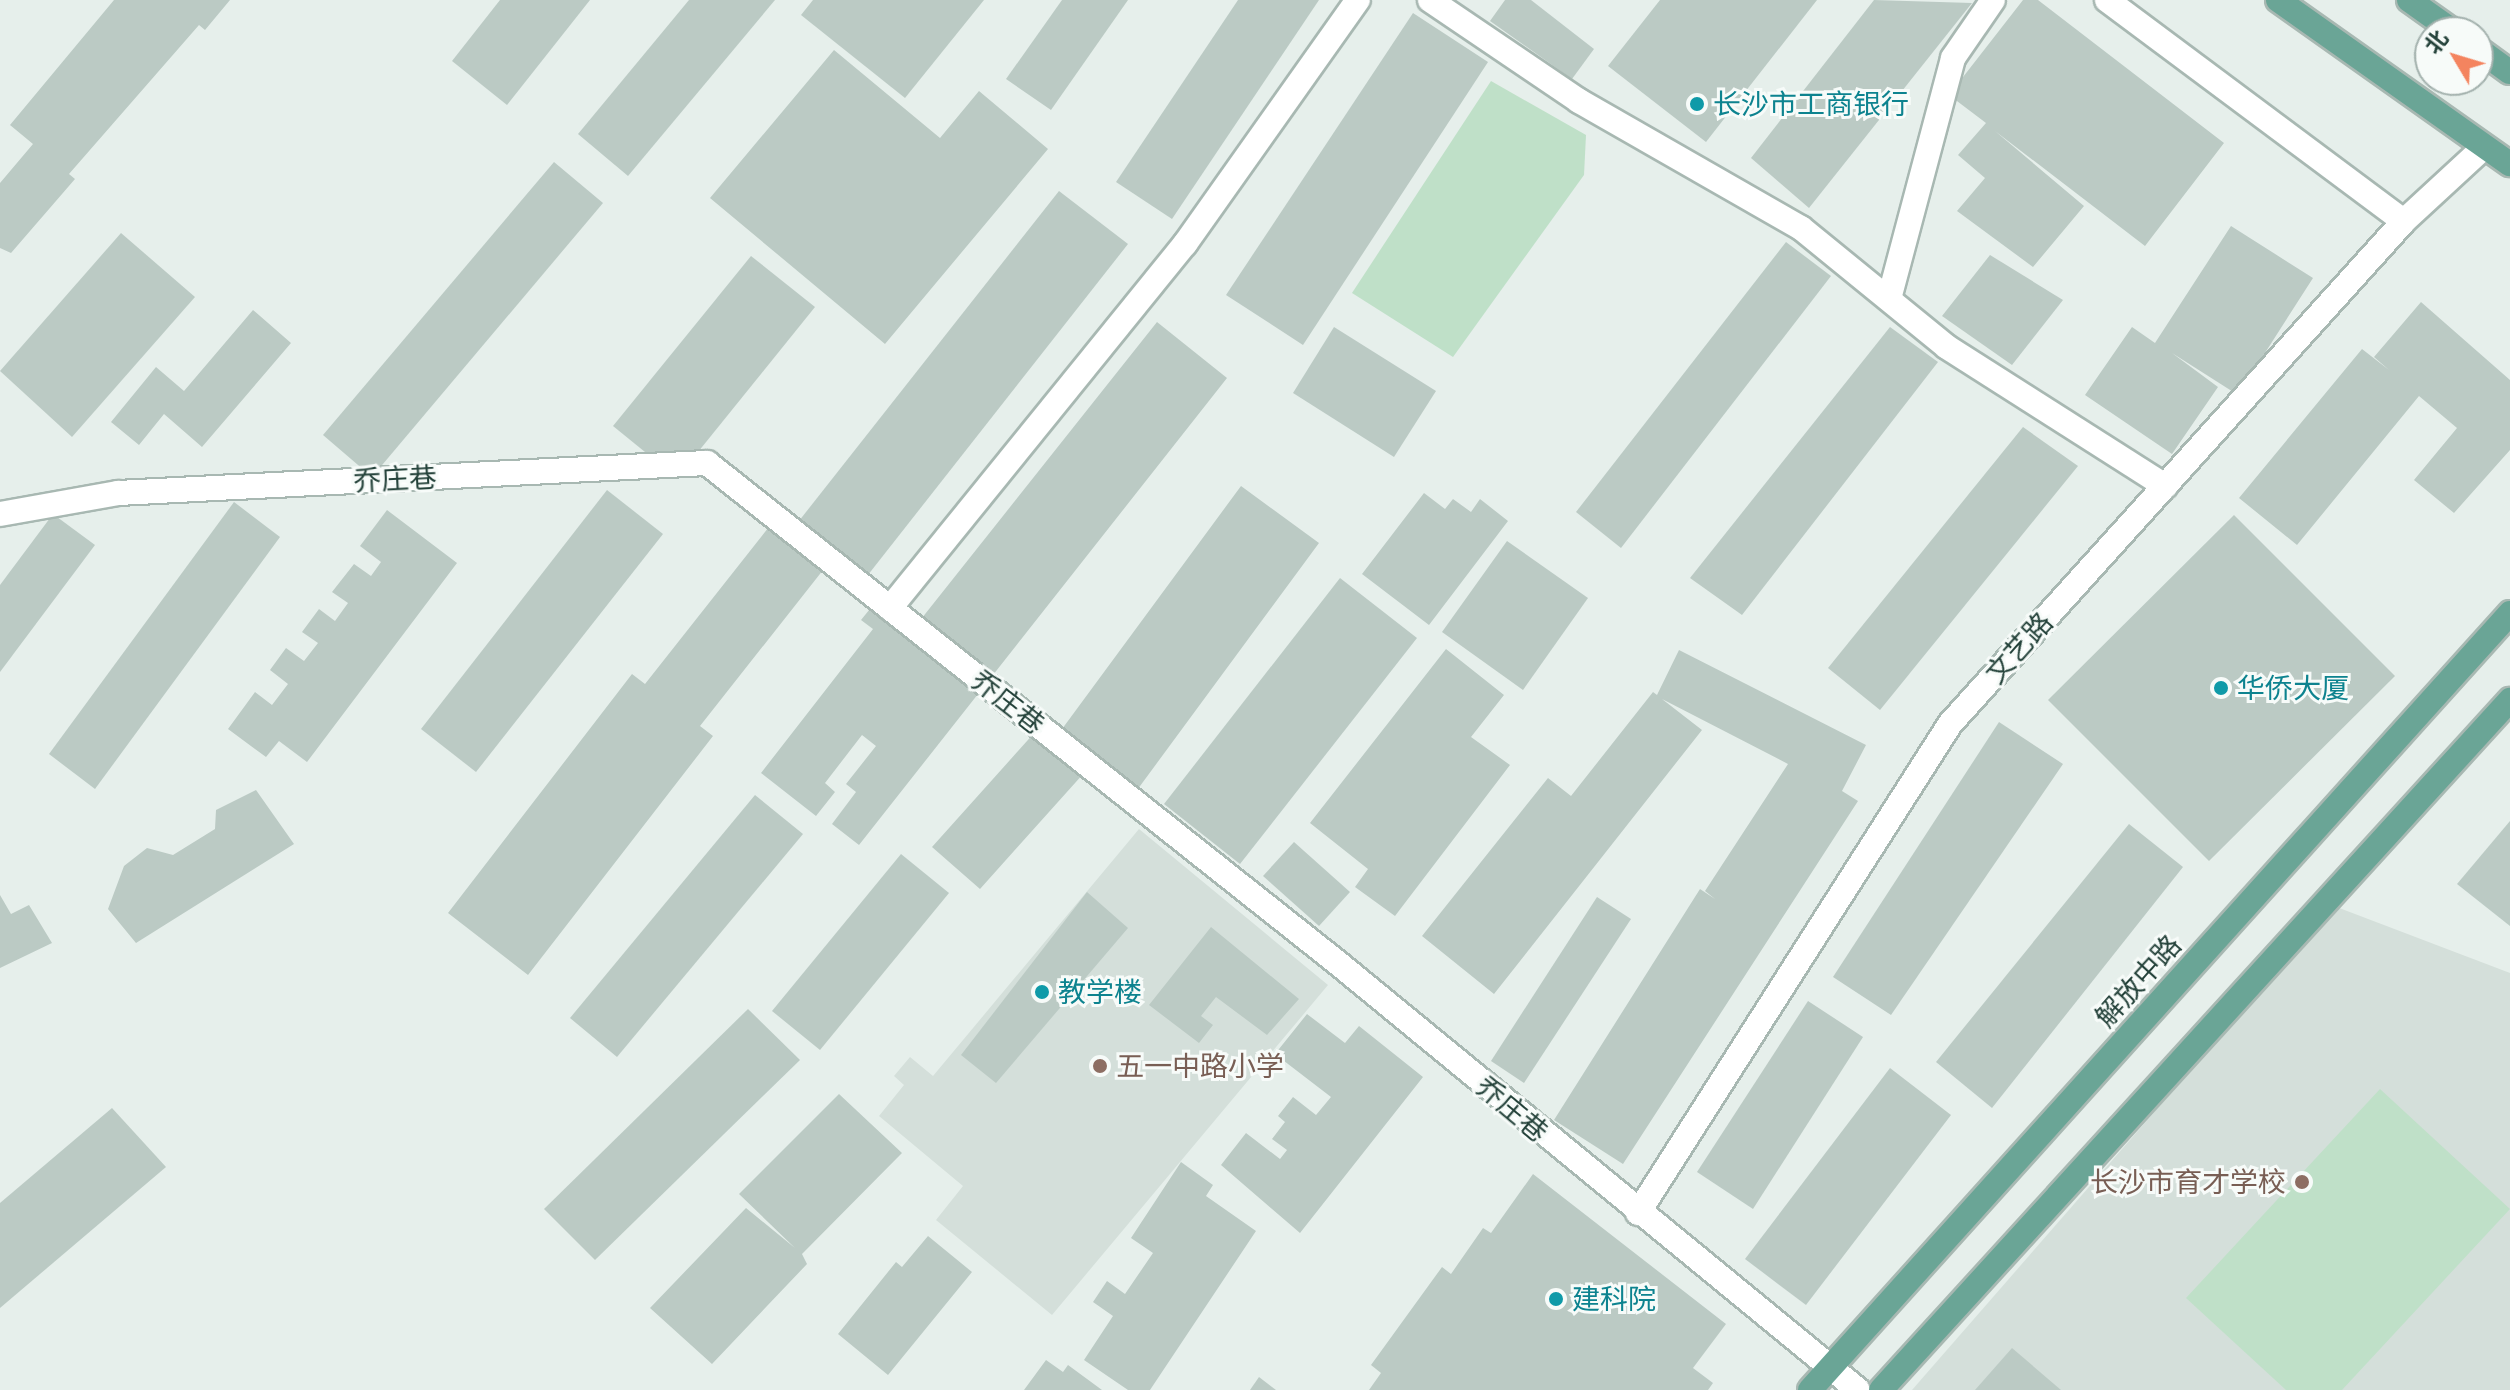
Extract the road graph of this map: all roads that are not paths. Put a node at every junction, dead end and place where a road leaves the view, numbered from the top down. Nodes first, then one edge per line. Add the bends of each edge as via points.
1 (1358, 0) edge
2 (1430, 0) edge
3 (1993, 0) edge
4 (2107, 0) edge
5 (2278, 0) edge
6 (2409, 0) edge
7 (2432, 16) edge
8 (2483, 148) junction
9 (2510, 164) edge
10 (2404, 221) junction
11 (1889, 299) junction
12 (2165, 486) junction
13 (0, 514) edge
14 (890, 608) junction
15 (2510, 613) edge
16 (2510, 700) edge
17 (1638, 1213) junction
18 (1830, 1367) junction
19 (1810, 1390) edge
20 (1858, 1390) edge
21 (1881, 1390) edge

1 - 14 street via 1185,244
2 - 11 street via 1579,101 1801,228
3 - 11 street via 1953,58
4 - 10 street
5 - 8 main road
6 - 7 main road
8 - 9 main road
8 - 10 street, 文艺路
10 - 12 street, 文艺路
11 - 12 street via 1947,347
12 - 17 street, 文艺路 via 1950,724
13 - 14 street, 乔庄巷 via 118,493 707,463
14 - 17 street, 乔庄巷 via 1339,964
15 - 18 main road, 解放中路
16 - 21 main road
17 - 18 street, 乔庄巷
18 - 19 main road, 解放中路
18 - 20 street, 乔庄巷

